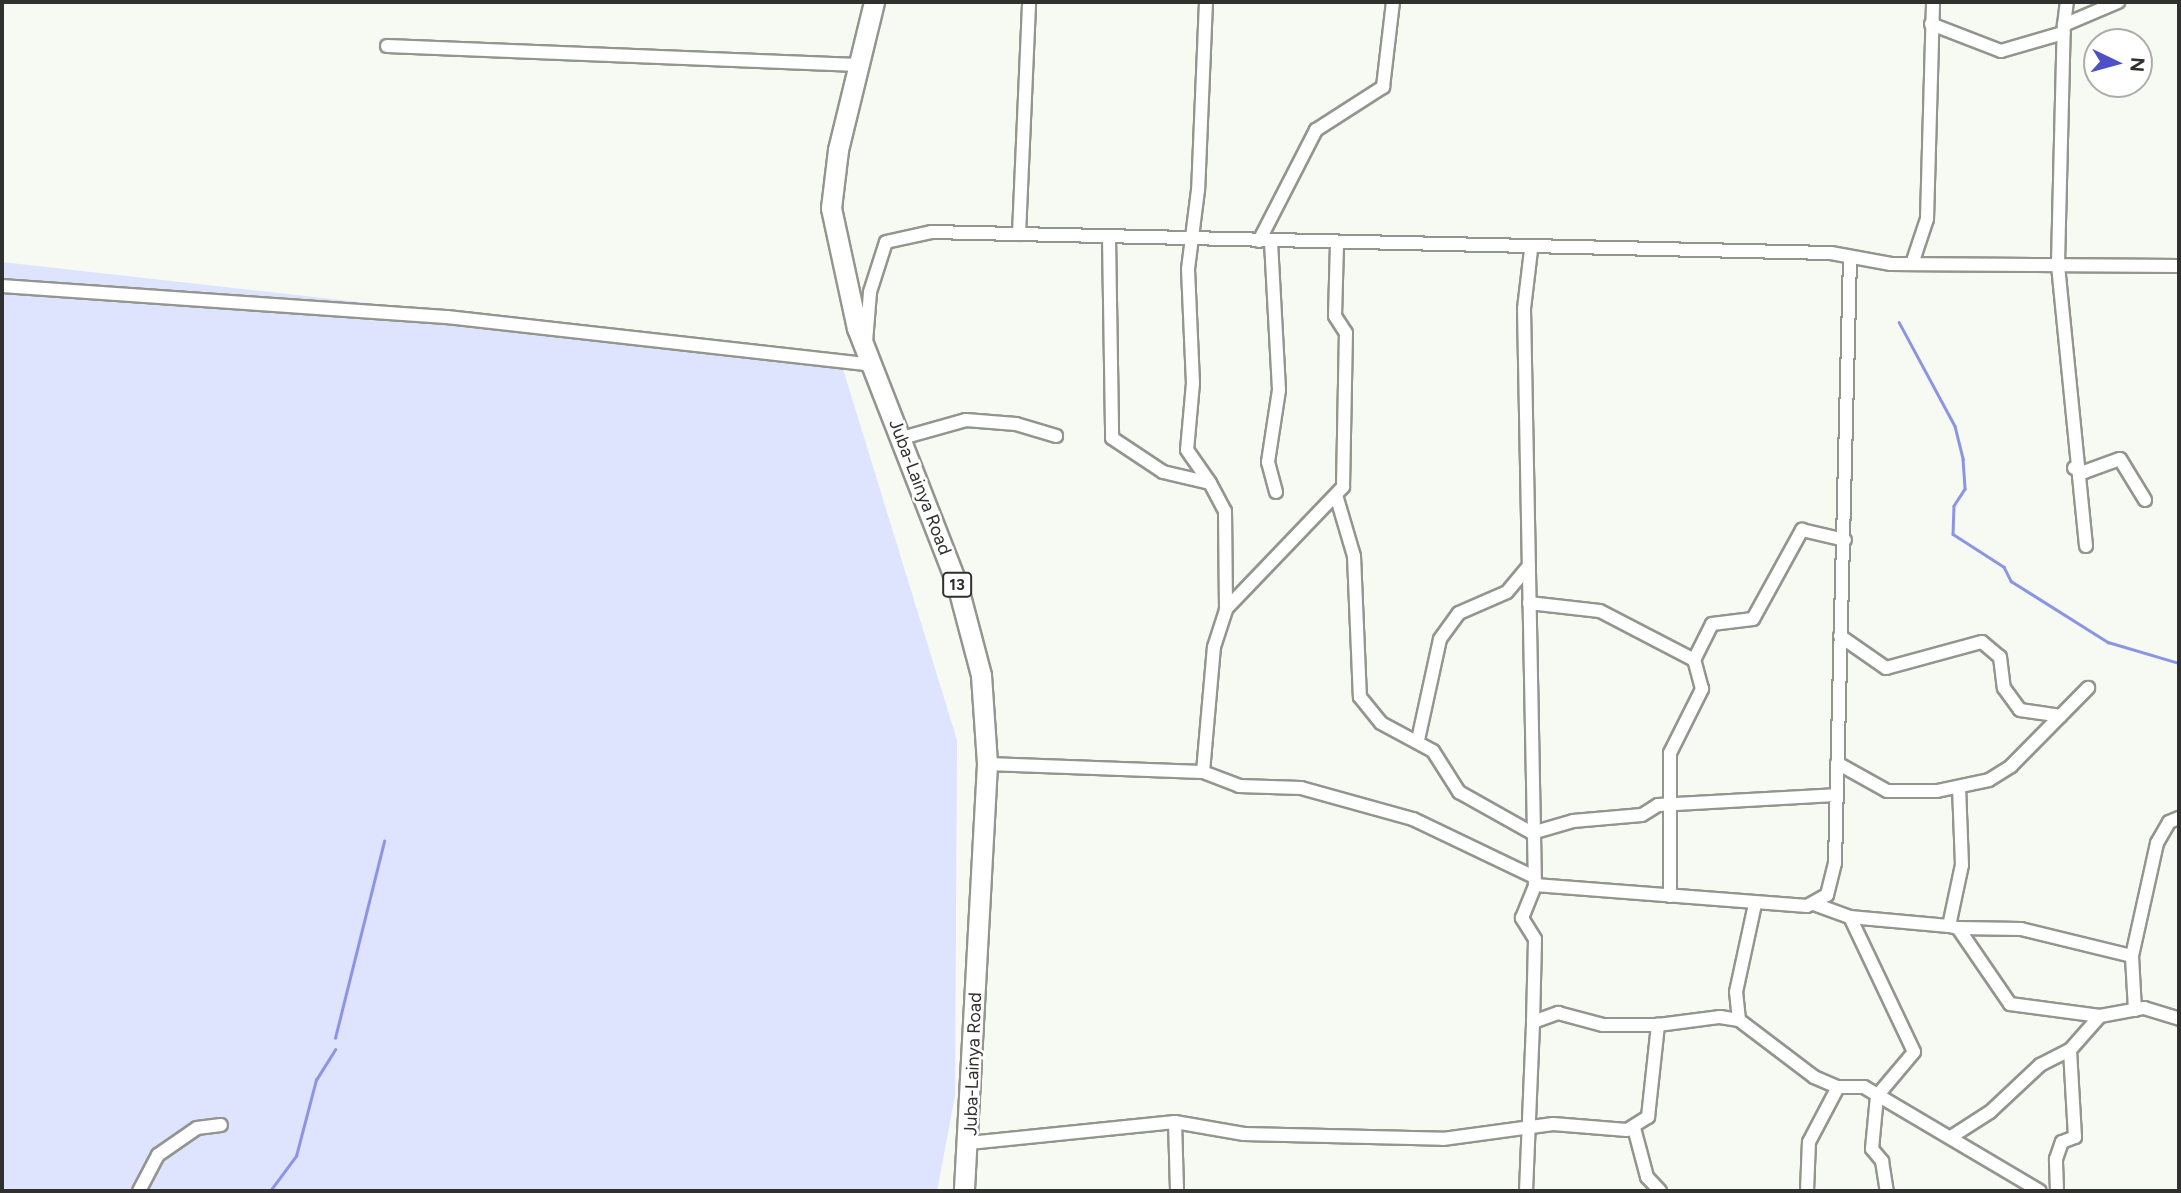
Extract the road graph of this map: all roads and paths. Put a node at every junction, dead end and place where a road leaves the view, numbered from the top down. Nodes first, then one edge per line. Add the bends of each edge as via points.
1 (874, 2) edge
2 (1029, 2) edge
3 (1206, 2) edge
4 (1394, 2) edge
5 (1933, 2) edge
6 (2067, 2) edge
7 (2118, 2) edge
8 (1931, 24) junction
9 (2063, 29) junction
10 (387, 46) dead end
11 (858, 65) junction
12 (1019, 234) junction
13 (1109, 237) junction
14 (1189, 242) junction
15 (1265, 242) junction
16 (1337, 246) junction
17 (1531, 250) junction
18 (1850, 257) junction
19 (2058, 263) junction
20 (1912, 264) junction
21 (2179, 266) edge
22 (2, 286) edge
23 (866, 342) junction
24 (874, 365) junction
25 (1056, 436) dead end
26 (902, 438) junction
27 (2074, 468) junction
28 (1209, 483) junction
29 (1276, 492) dead end
30 (1336, 495) junction
31 (2145, 500) dead end
32 (1845, 540) junction
33 (2086, 546) dead end
34 (1529, 566) junction
35 (1529, 603) junction
36 (1226, 609) junction
37 (1840, 636) junction
38 (1694, 660) junction
39 (2088, 688) dead end
40 (2061, 716) junction
41 (1418, 740) junction
42 (987, 764) junction
43 (1837, 764) junction
44 (1203, 772) junction
45 (1959, 788) junction
46 (1835, 795) junction
47 (1670, 804) junction
48 (2179, 818) edge
49 (1532, 833) junction
50 (1532, 880) junction
51 (1670, 896) junction
52 (1755, 904) junction
53 (1814, 904) junction
54 (1850, 917) junction
55 (1953, 927) junction
56 (2132, 956) junction
57 (2135, 1010) junction
58 (2100, 1016) junction
59 (2179, 1019) edge
60 (1739, 1020) junction
61 (1533, 1022) junction
62 (1658, 1025) junction
63 (2070, 1050) junction
64 (1838, 1087) junction
65 (1877, 1096) junction
66 (1175, 1122) junction
67 (221, 1125) dead end
68 (1529, 1128) junction
69 (1634, 1128) junction
70 (1951, 1137) junction
71 (969, 1143) junction
72 (139, 1191) edge
73 (964, 1191) edge
74 (1177, 1191) edge
75 (1526, 1191) edge
76 (1660, 1191) edge
77 (1807, 1191) edge
78 (1887, 1191) edge
79 (2040, 1191) edge
80 (2057, 1191) edge

1 - 11 main road, Juba-Lainya Road / 13
2 - 12 street
3 - 14 street via 1198,190
4 - 15 street via 1383,87 1320,124
5 - 8 street
6 - 9 street
7 - 9 street
8 - 9 street via 2001,51
8 - 20 street via 1927,219
9 - 19 street
10 - 11 street
11 - 23 main road, Juba-Lainya Road / 13 via 831,208 850,301
12 - 13 street
12 - 23 street via 930,232 886,242 870,292
13 - 14 street
13 - 28 street via 1112,438 1163,472
14 - 15 street
14 - 28 street via 1193,383 1187,450
15 - 16 street
15 - 29 street via 1279,390 1268,462
16 - 17 street
16 - 30 street via 1335,316 1346,333 1346,463
17 - 18 street
17 - 34 street via 1524,309
18 - 20 street
18 - 32 street
19 - 20 street
19 - 21 street
19 - 27 street
22 - 24 street via 367,310
23 - 24 main road, Juba-Lainya Road / 13
24 - 26 main road, Juba-Lainya Road / 13
25 - 26 street via 1017,424 966,420
26 - 42 main road, Juba-Lainya Road / 13 via 973,636
27 - 31 street via 2084,472 2120,459
27 - 33 street
28 - 36 street via 1225,512
30 - 36 street
30 - 41 street via 1354,555 1360,697 1381,723
32 - 37 street
32 - 38 street via 1802,530 1754,619 1712,624
34 - 35 street
34 - 41 street via 1507,592 1459,613 1440,639
35 - 38 street via 1600,611
35 - 49 street via 1527,680 1537,768
36 - 44 street via 1214,647
37 - 40 street via 1886,668 1982,642 2000,657 2004,688 2020,710
37 - 43 street
38 - 47 street via 1702,689 1670,753
39 - 40 street
40 - 45 street via 2011,766
41 - 49 street via 1433,751 1459,792
42 - 44 street
42 - 71 main road, Juba-Lainya Road / 13
43 - 45 street via 1872,788
43 - 46 street
44 - 50 street via 1239,786 1301,788 1413,819
45 - 55 street via 1962,865
46 - 47 street
46 - 53 street via 1832,881 1827,895
47 - 49 street
47 - 51 street
48 - 56 street via 2169,822 2157,843
49 - 50 street
50 - 51 street
50 - 61 street via 1522,918 1535,939
51 - 52 street
52 - 53 street
52 - 60 street via 1736,992
53 - 54 street
54 - 55 street
54 - 65 street via 1914,1052
55 - 56 street via 2021,929
55 - 58 street via 2010,1004
56 - 57 street
57 - 58 street
57 - 59 street
58 - 63 street
60 - 62 street
60 - 64 street
61 - 62 street via 1558,1013 1602,1025
61 - 68 street
62 - 69 street via 1648,1116
63 - 70 street via 2040,1065 1990,1112
63 - 80 street via 2075,1137 2062,1142 2056,1159
64 - 65 street via 1864,1087
64 - 77 street via 1809,1142
65 - 70 street
65 - 78 street via 1872,1149 1882,1161
66 - 68 street via 1244,1134 1443,1139
66 - 71 street
66 - 74 street
67 - 72 street via 197,1128 158,1155
68 - 69 street
68 - 75 street
69 - 76 street via 1647,1177
70 - 79 street
71 - 73 main road, Juba-Lainya Road / 13

